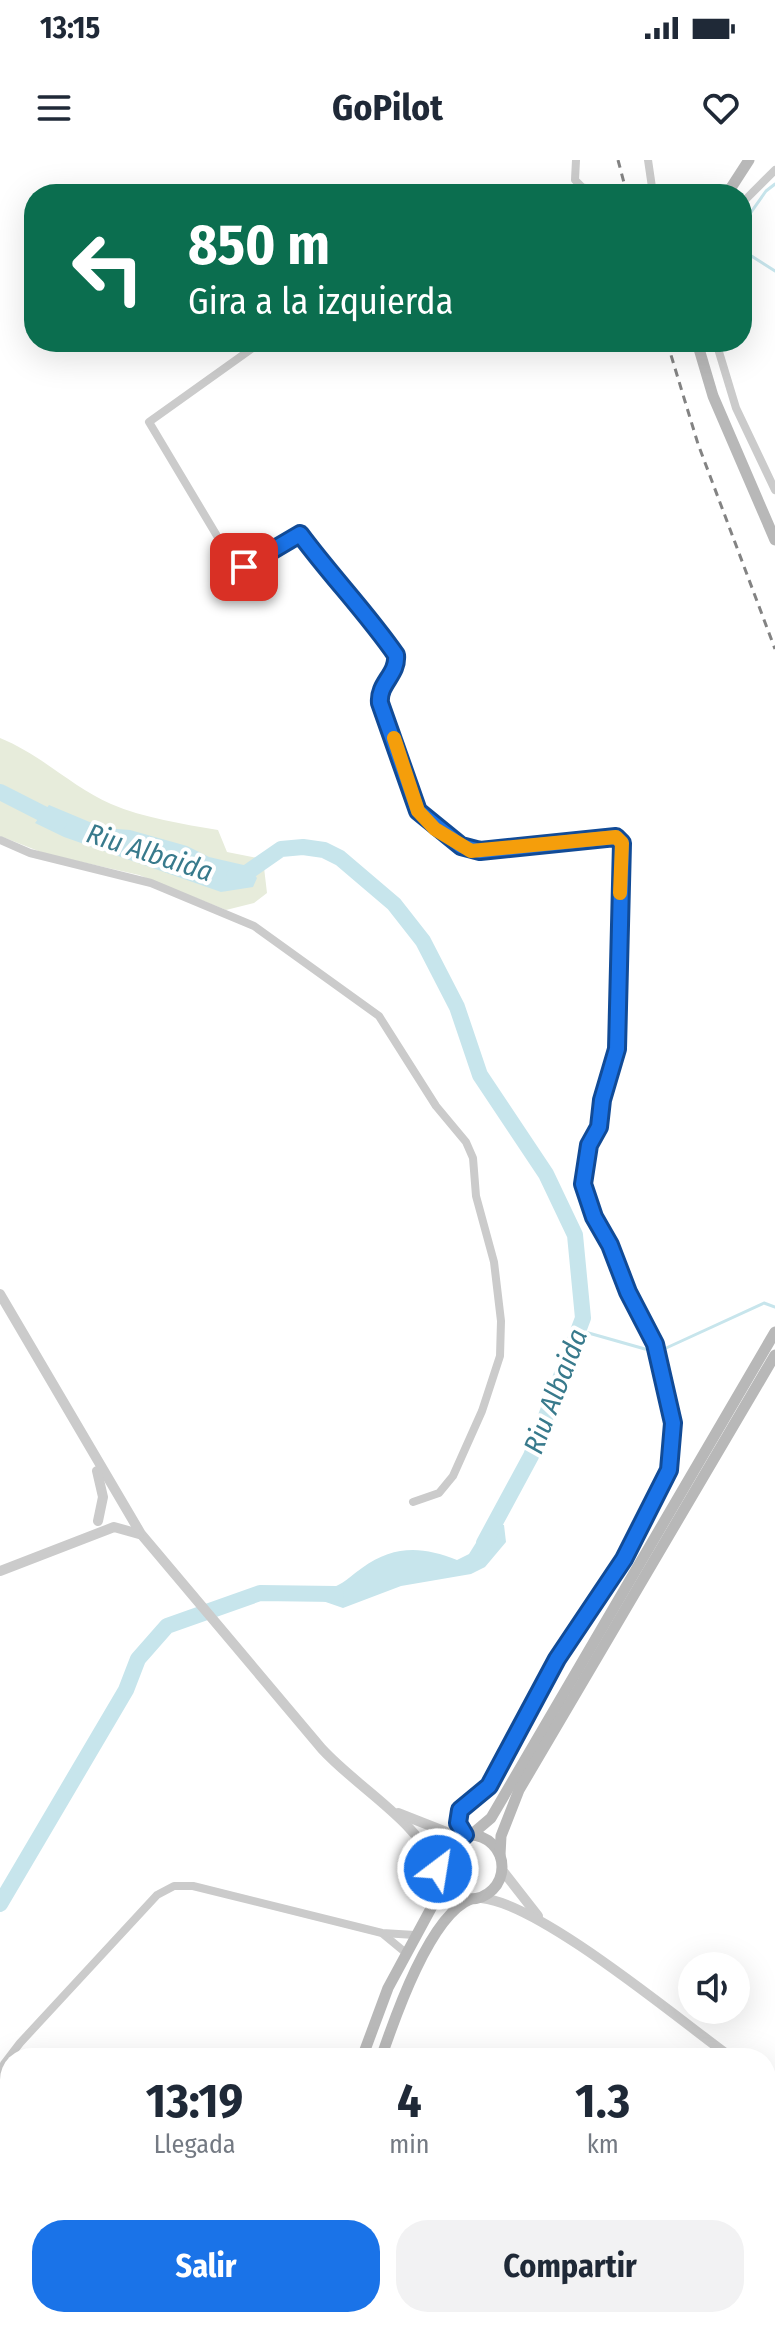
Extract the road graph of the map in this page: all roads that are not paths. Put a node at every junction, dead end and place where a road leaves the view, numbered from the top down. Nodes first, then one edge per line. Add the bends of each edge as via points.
1 (576, 160) edge
2 (648, 160) edge
3 (749, 160) edge
4 (775, 170) edge
5 (579, 184) edge
6 (652, 184) edge
7 (733, 184) edge
8 (752, 193) edge
9 (247, 352) edge
10 (700, 352) edge
11 (719, 352) edge
12 (775, 490) edge
13 (775, 540) edge
14 (0, 840) edge
15 (0, 1294) edge
16 (775, 1332) edge
17 (775, 1355) edge
18 (762, 1364) junction
19 (90, 1450) junction
20 (413, 1502) dead end
21 (125, 1511) junction
22 (98, 1521) junction
23 (114, 1527) junction
24 (141, 1534) junction
25 (76, 1540) junction
26 (0, 1571) edge
27 (390, 1809) junction
28 (465, 1835) junction
29 (500, 1855) junction
30 (502, 1870) junction
31 (439, 1874) junction
32 (476, 1898) junction
33 (542, 1921) junction
34 (382, 1933) junction
35 (415, 1935) junction
36 (406, 1953) junction
37 (16, 2048) edge
38 (366, 2048) edge
39 (385, 2048) edge
40 (717, 2048) edge

1 - 5 street
2 - 6 street
3 - 7 main road
4 - 8 street
9 - 28 street via 149,422 235,566 240,570 300,534 372,620 396,655 394,670 379,693 380,703 418,811 435,829 471,851 616,837 622,843 617,1049 583,1184 655,1344 673,1423 669,1470 610,1582 557,1659 489,1786 460,1810 458,1823
10 - 13 main road via 713,396
11 - 12 street via 736,408
14 - 20 street via 30,853 151,883 254,926 379,1016 436,1106 466,1142 494,1262 500,1356 453,1476 439,1493
15 - 19 street
16 - 18 main road
17 - 18 main road
18 - 28 main road via 491,1818
18 - 29 main road via 519,1790 501,1836
19 - 21 street
19 - 22 street via 103,1497
21 - 22 street via 109,1511
21 - 23 street
21 - 24 street
22 - 25 street
23 - 24 street
23 - 25 street
24 - 27 street via 344,1773
25 - 26 street
27 - 28 street via 432,1829
27 - 31 street via 428,1852
28 - 29 main road via 491,1843
28 - 31 main road via 446,1846
29 - 30 main road
30 - 32 main road via 496,1887
30 - 33 street
31 - 32 main road via 453,1894
31 - 35 main road via 435,1901
32 - 33 street via 501,1902
32 - 39 main road via 454,1908 428,1949
33 - 40 street
34 - 35 street
34 - 36 street
34 - 37 street via 193,1886 165,1889
35 - 36 main road
36 - 38 main road

